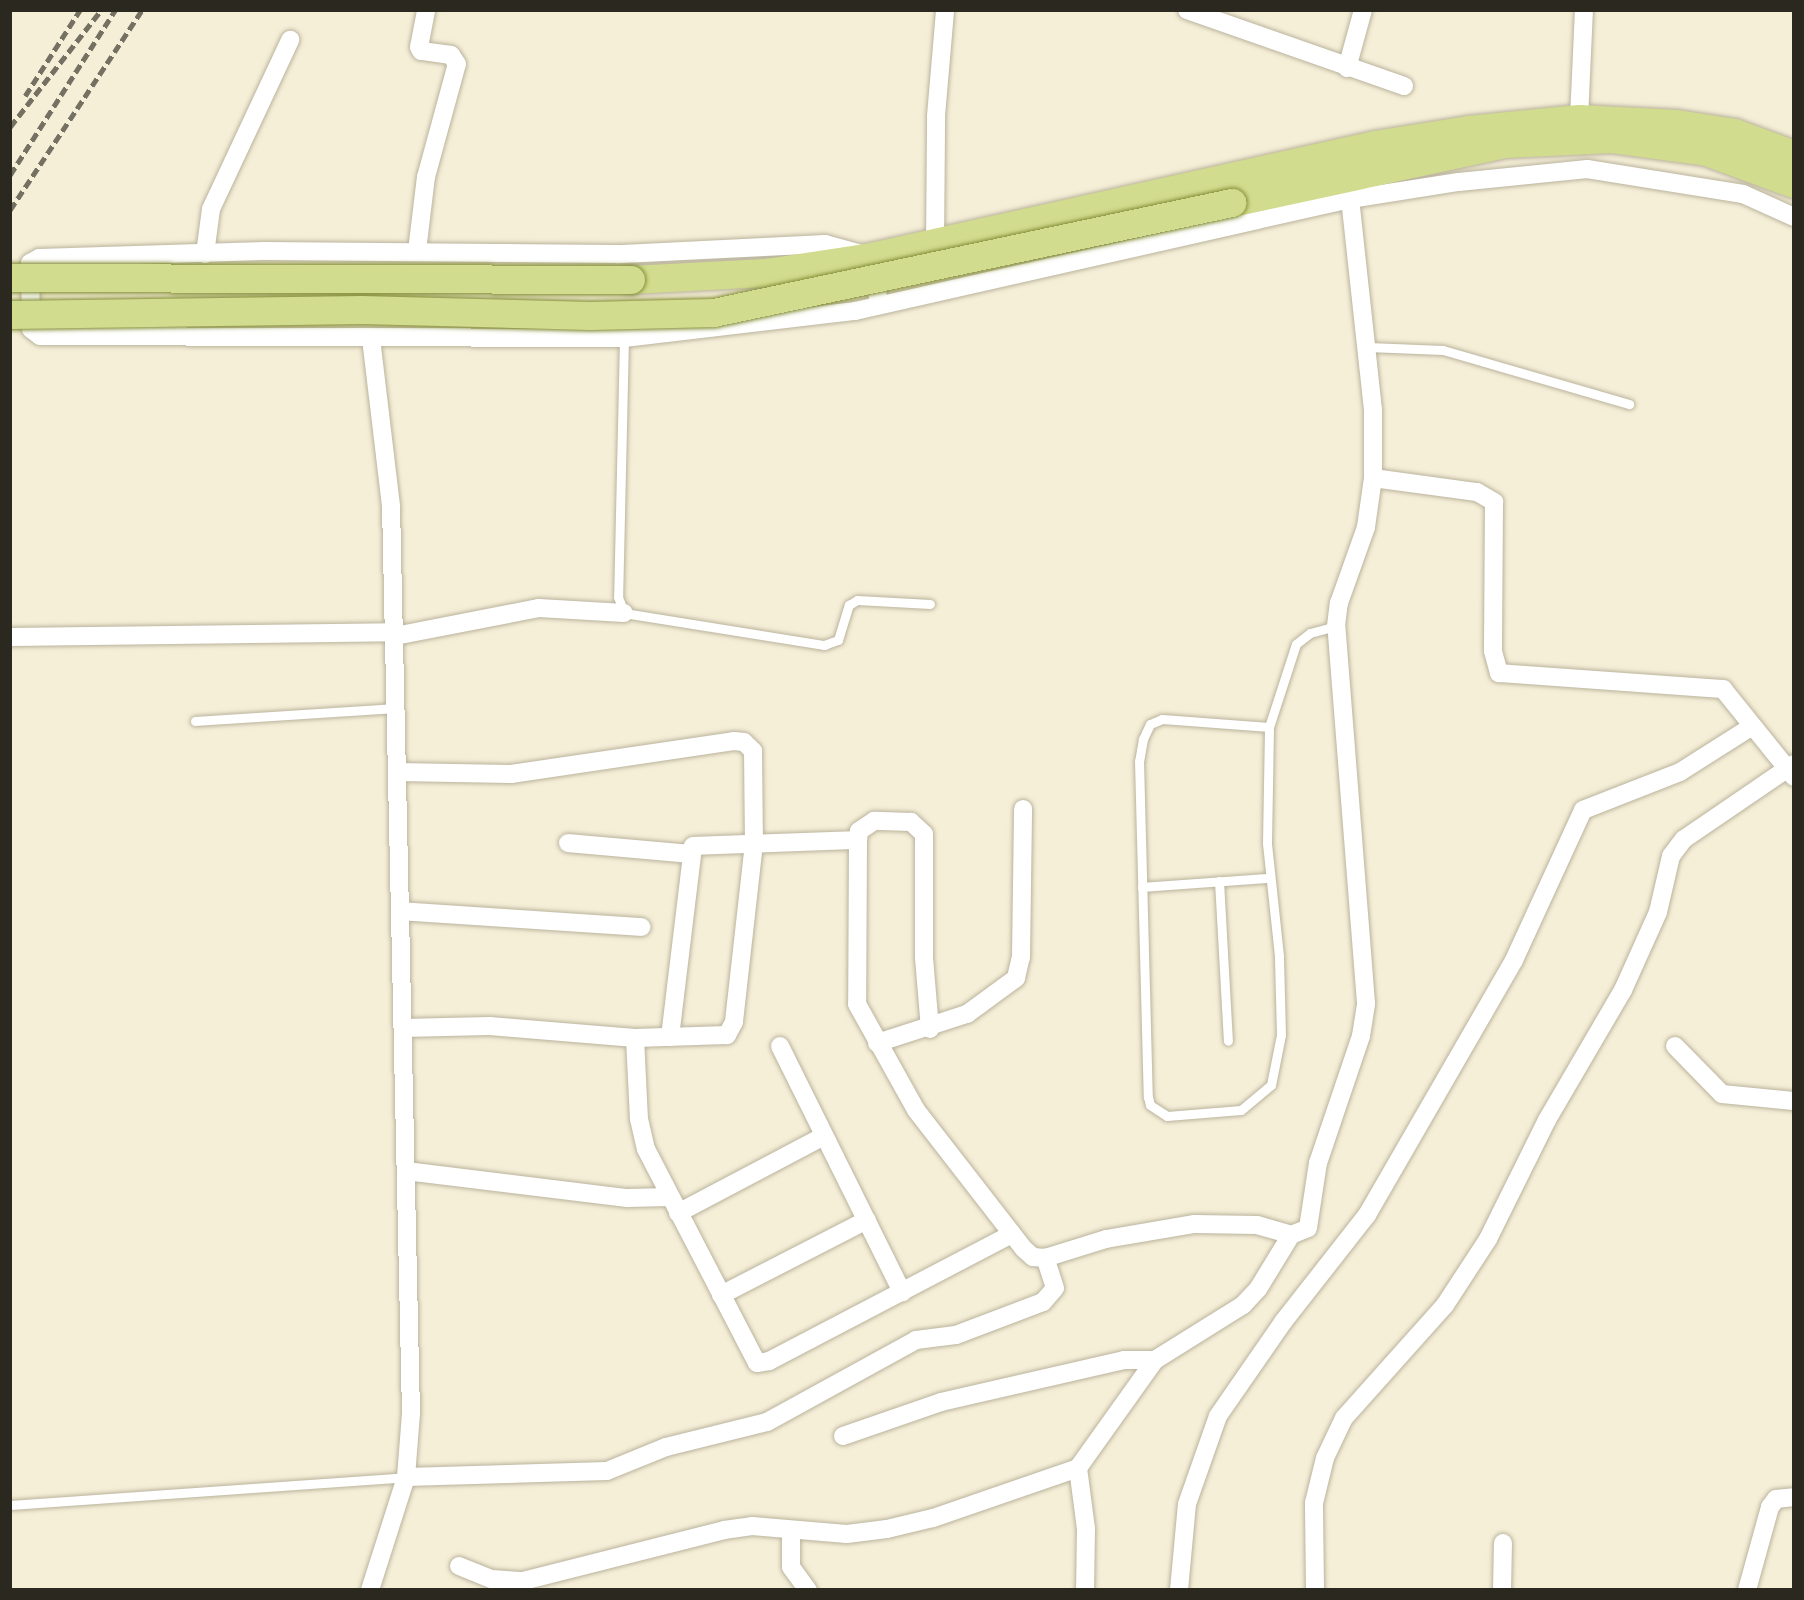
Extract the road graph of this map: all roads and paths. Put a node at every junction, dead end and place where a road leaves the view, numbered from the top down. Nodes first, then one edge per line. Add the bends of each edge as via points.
1 (426, 10) edge
2 (945, 10) edge
3 (1187, 10) edge
4 (1363, 10) edge
5 (1584, 10) edge
6 (290, 40) dead end
7 (1347, 68) junction
8 (1404, 86) dead end
9 (1580, 119) junction
10 (1794, 154) edge
11 (1794, 184) edge
12 (1350, 199) junction
13 (1794, 217) edge
14 (935, 243) junction
15 (417, 251) junction
16 (205, 254) junction
17 (872, 257) junction
18 (10, 278) edge
19 (879, 305) junction
20 (10, 315) edge
21 (624, 338) junction
22 (371, 339) junction
23 (1368, 347) junction
24 (1629, 404) dead end
25 (1373, 478) junction
26 (930, 604) dead end
27 (624, 613) junction
28 (1336, 626) junction
29 (394, 633) junction
30 (10, 637) edge
31 (396, 708) junction
32 (195, 721) dead end
33 (1269, 727) junction
34 (1753, 730) junction
35 (1789, 769) edge
36 (397, 772) junction
37 (1023, 809) dead end
38 (858, 840) junction
39 (568, 843) dead end
40 (754, 843) junction
41 (691, 854) junction
42 (1269, 878) junction
43 (1219, 881) junction
44 (1142, 887) junction
45 (400, 911) junction
46 (641, 927) dead end
47 (403, 1028) junction
48 (930, 1029) junction
49 (670, 1037) junction
50 (635, 1038) junction
51 (1228, 1041) dead end
52 (877, 1043) junction
53 (780, 1046) dead end
54 (1675, 1046) dead end
55 (1794, 1101) edge
56 (824, 1136) junction
57 (406, 1171) junction
58 (674, 1205) junction
59 (867, 1220) junction
60 (1012, 1234) junction
61 (1291, 1235) junction
62 (1045, 1258) junction
63 (902, 1292) junction
64 (721, 1295) junction
65 (1155, 1360) junction
66 (843, 1436) dead end
67 (1078, 1468) junction
68 (406, 1477) junction
69 (1794, 1497) edge
70 (10, 1505) edge
71 (791, 1530) junction
72 (1503, 1543) dead end
73 (459, 1566) dead end
74 (545, 1583) edge
75 (370, 1590) edge
76 (808, 1590) edge
77 (1085, 1590) edge
78 (1179, 1590) edge
79 (1315, 1590) edge
80 (1502, 1590) edge
81 (1747, 1590) edge

1 - 15 street via 418,47 452,55 457,64 426,177
2 - 14 street via 936,116
3 - 7 street
4 - 7 street
5 - 9 street
6 - 16 street via 211,209
7 - 8 street
9 - 10 main road via 1735,133
9 - 14 main road via 1375,145
11 - 20 main road, bridge via 1707,152 1611,139 1505,144 714,313 591,316 362,310
12 - 13 street via 1587,169 1743,194
12 - 19 street
12 - 23 street
14 - 17 main road
15 - 16 street
15 - 17 street via 617,254 825,244
16 - 22 street via 34,260 30,264 31,329 40,336
17 - 18 main road, bridge via 766,273 631,280
17 - 19 street
19 - 21 street via 810,318
21 - 22 street
21 - 27 lane via 618,597
22 - 29 street via 391,506
23 - 24 lane via 1443,350
23 - 25 street
25 - 28 street via 1366,527 1339,603
25 - 34 street via 1477,492 1494,502 1493,651 1499,673 1723,689
26 - 27 lane via 857,600 849,605 838,640 824,645
27 - 29 street via 539,608 395,636
28 - 33 lane via 1310,633 1296,644
28 - 61 street via 1366,1004 1361,1036 1318,1163 1312,1219 1301,1234
29 - 30 street
29 - 31 street
31 - 32 lane
31 - 36 street
33 - 42 lane
33 - 44 lane via 1179,718 1150,724 1139,761
34 - 35 street
34 - 78 street via 1680,772 1583,810 1514,960 1367,1215 1283,1322 1218,1416 1187,1504
35 - 79 street via 1684,839 1671,856 1658,912 1623,990 1547,1120 1488,1239 1445,1305 1344,1418 1325,1458 1314,1503
36 - 40 street via 511,774 744,742 753,751
36 - 45 street
37 - 48 street via 1019,969 1010,985 988,1001
38 - 40 street
38 - 48 street via 859,831 874,821 911,822 924,834 924,958
38 - 52 street via 855,987 865,1023
39 - 41 street
40 - 41 street via 699,844
40 - 49 street via 732,1030 720,1037
41 - 49 street
42 - 43 lane
42 - 44 lane via 1279,956 1281,1035 1271,1085 1241,1110 1167,1116 1150,1105 1148,1097
43 - 44 lane
43 - 51 lane
45 - 46 street
45 - 47 street
47 - 50 street via 489,1026
47 - 57 street
48 - 52 street
49 - 50 street
50 - 58 street via 643,1138
52 - 60 street via 916,1110
53 - 56 street
54 - 55 street via 1722,1094
56 - 58 street
56 - 59 street
57 - 58 street
57 - 68 street via 411,1414
58 - 64 street
59 - 63 street
59 - 64 street
60 - 62 street via 1034,1257
60 - 63 street
61 - 62 street via 1257,1225 1195,1224 1106,1239
61 - 65 street via 1258,1289 1243,1305
62 - 68 street via 1054,1288 1043,1302 956,1335 916,1340 767,1422 666,1447 607,1471
63 - 64 street via 762,1364 754,1359
65 - 66 street via 1124,1360 941,1402
65 - 67 street
67 - 71 street via 933,1518 887,1529 847,1534
67 - 77 street via 1086,1529
68 - 70 lane
68 - 75 street
69 - 81 street via 1776,1499 1770,1507
71 - 74 street via 752,1526 724,1530
71 - 76 street via 791,1567
72 - 80 street
73 - 74 street via 508,1582

